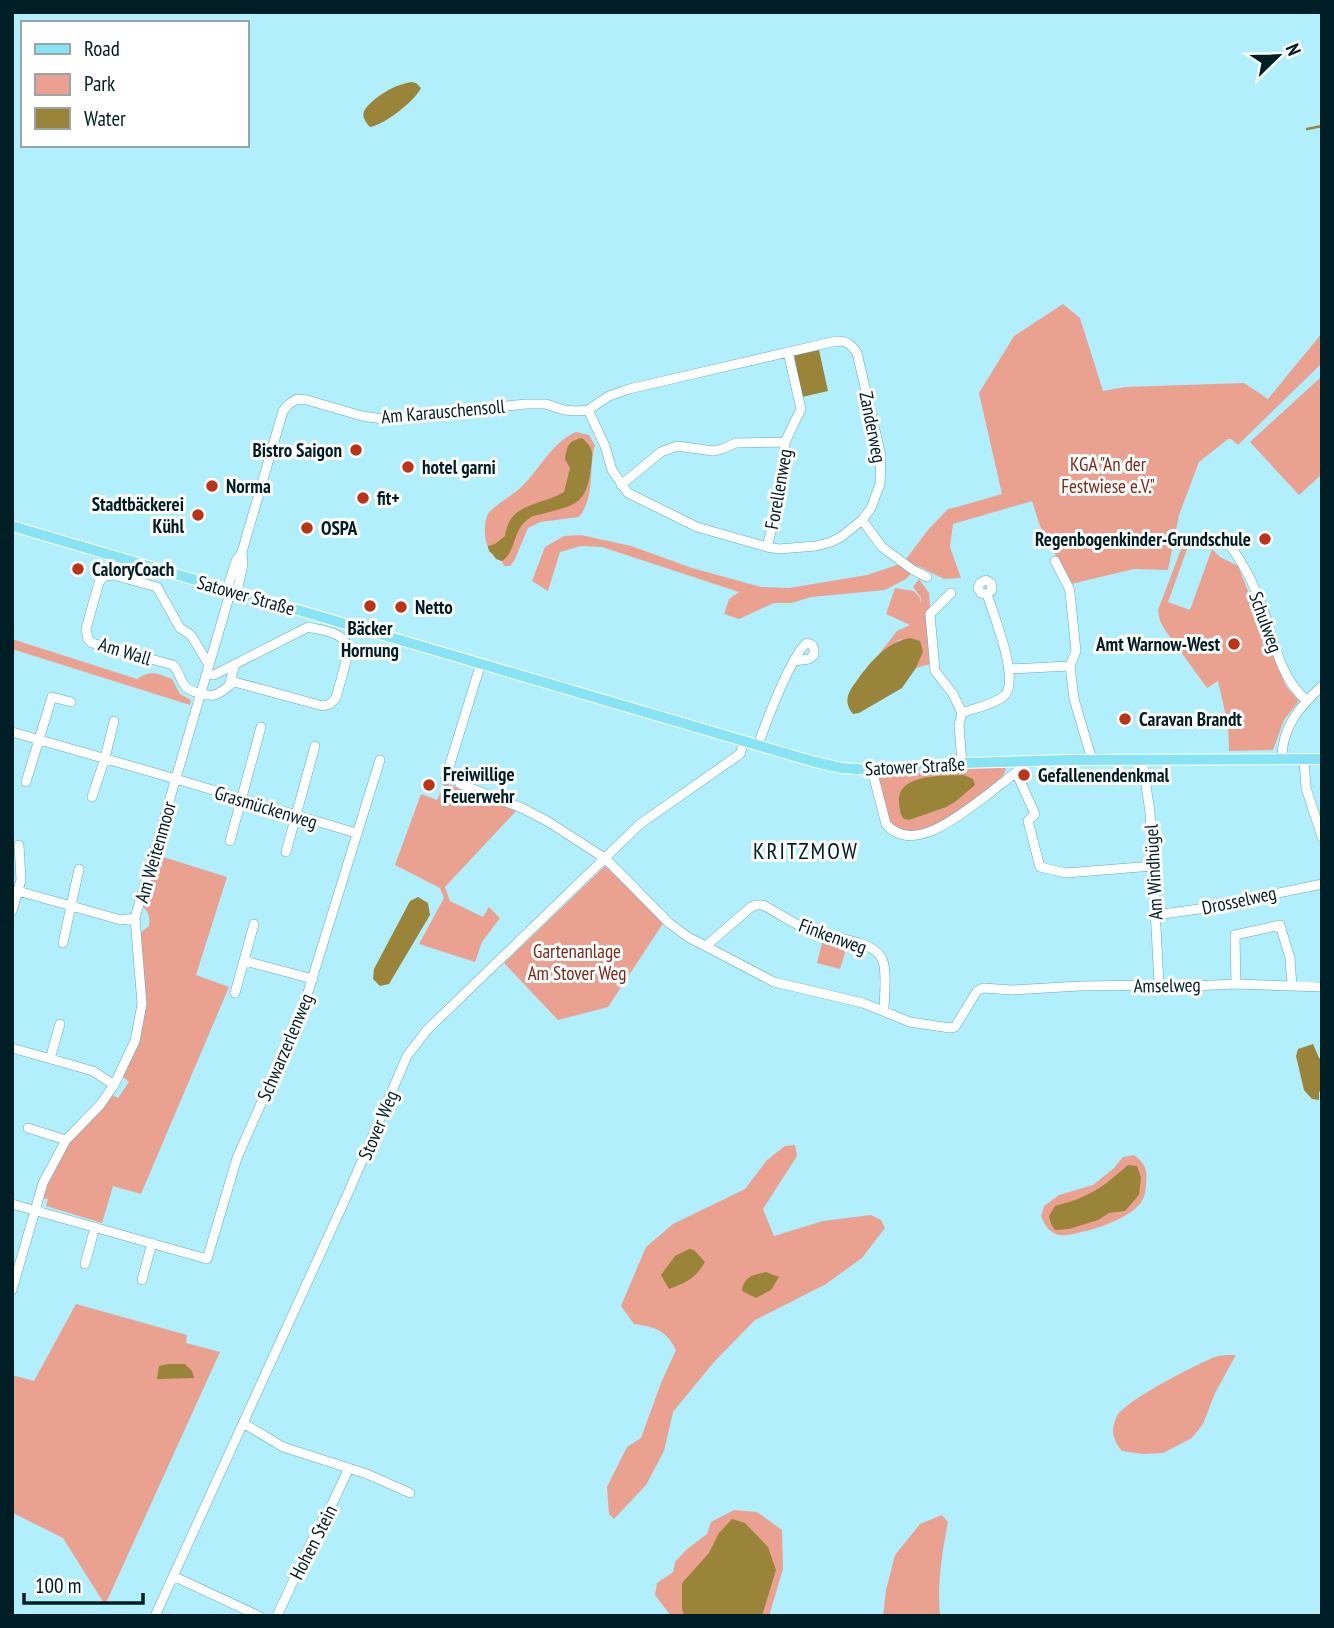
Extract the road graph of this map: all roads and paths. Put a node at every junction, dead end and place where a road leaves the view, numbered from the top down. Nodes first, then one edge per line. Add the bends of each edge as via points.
1 (789, 352) junction
2 (588, 410) junction
3 (785, 442) junction
4 (621, 485) junction
5 (862, 520) junction
6 (12, 526) edge
7 (1227, 542) dead end
8 (767, 547) junction
9 (1055, 561) dead end
10 (927, 577) dead end
11 (232, 590) junction
12 (951, 593) dead end
13 (987, 594) dead end
14 (794, 661) dead end
15 (481, 663) junction
16 (235, 664) junction
17 (1070, 666) junction
18 (208, 669) junction
19 (1010, 669) junction
20 (232, 681) junction
21 (1322, 686) edge
22 (201, 693) junction
23 (1306, 701) junction
24 (71, 702) dead end
25 (962, 713) junction
26 (114, 721) dead end
27 (261, 727) dead end
28 (12, 732) edge
29 (38, 738) junction
30 (744, 741) junction
31 (758, 745) junction
32 (315, 746) dead end
33 (105, 758) junction
34 (1304, 759) junction
35 (1322, 759) edge
36 (380, 760) dead end
37 (1092, 760) junction
38 (1142, 760) junction
39 (1282, 760) junction
40 (1025, 761) junction
41 (962, 763) junction
42 (872, 770) junction
43 (1016, 772) junction
44 (176, 779) junction
45 (445, 780) dead end
46 (26, 782) dead end
47 (460, 784) dead end
48 (92, 797) dead end
49 (241, 799) junction
50 (296, 816) junction
51 (356, 834) junction
52 (1322, 837) edge
53 (230, 841) dead end
54 (19, 845) dead end
55 (286, 852) dead end
56 (606, 859) junction
57 (1153, 866) junction
58 (79, 869) dead end
59 (1322, 884) edge
60 (18, 891) junction
61 (71, 905) junction
62 (12, 911) edge
63 (1156, 915) junction
64 (135, 918) junction
65 (254, 924) dead end
66 (64, 943) dead end
67 (706, 946) junction
68 (245, 961) junction
69 (313, 979) junction
70 (1236, 984) junction
71 (1159, 985) junction
72 (1292, 986) junction
73 (1322, 987) edge
74 (235, 993) dead end
75 (884, 1010) junction
76 (60, 1024) dead end
77 (12, 1048) edge
78 (50, 1059) junction
79 (114, 1085) junction
80 (28, 1128) dead end
81 (66, 1140) junction
82 (12, 1204) edge
83 (35, 1211) junction
84 (95, 1227) junction
85 (152, 1243) junction
86 (85, 1264) dead end
87 (142, 1280) dead end
88 (13, 1283) edge
89 (243, 1423) junction
90 (349, 1468) junction
91 (410, 1493) dead end
92 (173, 1576) junction
93 (155, 1616) edge
94 (259, 1616) edge
95 (277, 1616) edge

1 - 2 street, Zanderweg via 619,391
1 - 3 street, Forellenweg via 801,409
1 - 5 street, Zanderweg via 843,341 857,353 882,463 880,484
2 - 4 street
2 - 11 street, Am Karauschensoll via 526,404 383,419 296,399 283,411 236,561
3 - 4 street via 736,443 713,450 677,446 661,452
3 - 8 street, Forellenweg via 784,475
4 - 8 street, Zanderweg via 628,493 697,527
5 - 8 street, Zanderweg via 831,542
5 - 10 street via 881,547
6 - 11 main road, Satower Straße
7 - 23 street, Schulweg via 1248,573 1284,670
9 - 17 street via 1072,602 1076,650
11 - 15 main road, Satower Straße
11 - 18 street, Am Weitenmoor
12 - 25 street via 930,614 936,671
13 - 19 street
14 - 31 street
15 - 30 main road, Satower Straße
15 - 45 street
16 - 18 street via 214,675
16 - 20 street
16 - 20 street via 308,627 343,637 348,643 336,698 330,704 323,706
17 - 19 street
17 - 37 street via 1074,699
18 - 22 street, Am Weitenmoor
18 - 22 street, Am Wall via 191,635 180,628 157,587 113,575 99,582 86,629 88,639 173,666 187,688
19 - 25 street via 1006,694
20 - 22 street via 216,695
21 - 23 street
22 - 44 street, Am Weitenmoor
23 - 39 street via 1286,732
24 - 29 street via 52,697
25 - 41 street
26 - 33 street
27 - 49 street
28 - 29 street, Grasmückenweg
29 - 33 street, Grasmückenweg
29 - 46 street
30 - 31 main road, Satower Straße
30 - 56 street, Stover Weg via 740,754 640,824
31 - 42 main road, Satower Straße via 842,768
32 - 50 street
33 - 44 street, Grasmückenweg
33 - 48 street
34 - 35 main road, Satower Straße
34 - 39 main road, Satower Straße
34 - 52 street via 1306,788
36 - 51 street, Schwarzerlenweg
37 - 38 main road, Satower Straße
37 - 40 main road, Satower Straße
38 - 39 main road, Satower Straße
38 - 57 street, Am Windhügel
40 - 41 main road, Satower Straße
40 - 43 street
41 - 42 main road, Satower Straße
42 - 43 street via 886,824 900,835 920,835 954,820
43 - 57 street via 1035,814 1028,821 1040,867 1066,873
44 - 49 street, Grasmückenweg
44 - 64 street, Am Weitenmoor
47 - 56 street via 535,813
49 - 50 street, Grasmückenweg
49 - 53 street
50 - 51 street, Grasmückenweg
50 - 55 street
51 - 69 street, Schwarzerlenweg
54 - 60 street
56 - 67 street via 669,922
56 - 89 street, Stover Weg via 427,1030 407,1056
57 - 63 street, Am Windhügel
58 - 61 street
59 - 63 street, Drosselweg
60 - 61 street
60 - 62 street
61 - 64 street via 121,920
61 - 66 street
63 - 71 street, Am Windhügel
64 - 79 street, Am Weitenmoor via 142,1004 135,1041
65 - 68 street
67 - 75 street via 774,982
67 - 75 street, Finkenweg via 751,907 762,905 810,931 865,945 878,953 885,974
68 - 69 street
68 - 74 street
69 - 85 street, Schwarzerlenweg via 237,1158 207,1259
70 - 71 street, Amselweg
70 - 72 street, Amselweg
70 - 72 street via 1235,935 1280,925
71 - 75 street, Amselweg via 980,989 959,1023 950,1028 910,1022
72 - 73 street, Amselweg
76 - 78 street
77 - 78 street
78 - 79 street via 93,1071
79 - 81 street, Am Weitenmoor
80 - 81 street
81 - 83 street, Am Weitenmoor via 43,1183
82 - 83 street
83 - 84 street
83 - 88 street, Am Weitenmoor
84 - 85 street
84 - 86 street
85 - 87 street
89 - 90 street via 283,1447
89 - 92 street, Stover Weg
90 - 91 street
90 - 95 street, Hohen Stein
92 - 93 street, Stover Weg
92 - 94 street

